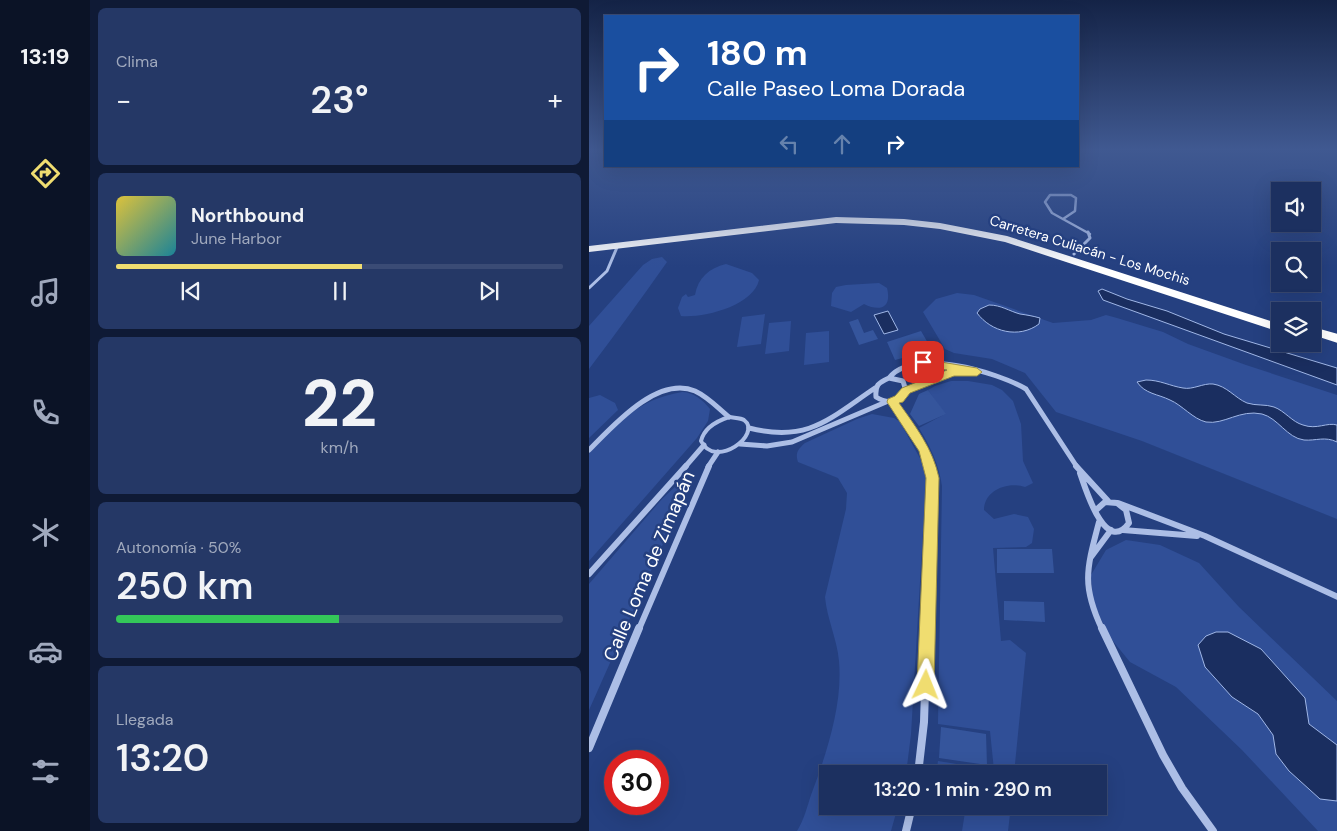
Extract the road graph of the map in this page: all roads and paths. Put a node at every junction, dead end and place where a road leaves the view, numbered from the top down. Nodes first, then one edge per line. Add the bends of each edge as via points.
1 (1063, 219) junction
2 (589, 243) edge
3 (618, 246) junction
4 (589, 249) edge
5 (1074, 254) junction
6 (589, 288) edge
7 (1271, 318) edge
8 (1271, 325) edge
9 (1321, 334) edge
10 (1337, 339) edge
11 (1321, 341) edge
12 (1337, 346) edge
13 (977, 372) junction
14 (889, 378) junction
15 (875, 388) junction
16 (906, 390) junction
17 (889, 402) junction
18 (729, 417) junction
19 (749, 428) junction
20 (740, 444) junction
21 (704, 445) junction
22 (589, 450) edge
23 (718, 452) junction
24 (1079, 470) junction
25 (1107, 501) junction
26 (1118, 503) junction
27 (1095, 511) junction
28 (1099, 522) junction
29 (1111, 530) junction
30 (1123, 530) junction
31 (1205, 536) junction
32 (1089, 559) junction
33 (589, 574) edge
34 (1337, 597) edge
35 (589, 748) edge
36 (919, 765) edge
37 (910, 815) edge
38 (906, 831) edge
39 (1213, 831) edge

1 - 1 lane via 1046,206 1050,195 1076,198 1075,212
1 - 5 lane via 1090,234
2 - 5 highway, Carretera Culiacán - Los Mochis via 806,217 885,216 967,224
3 - 4 highway, Carretera Culiacán - Los Mochis
3 - 6 lane via 607,271
3 - 8 highway, Carretera Culiacán - Los Mochis via 836,220 940,226 1007,239
5 - 7 highway, Carretera Culiacán - Los Mochis
9 - 10 highway
11 - 12 highway
13 - 14 street via 915,362 898,369
13 - 16 street via 953,372
13 - 24 street via 1004,378 1026,389
14 - 15 street
14 - 16 street via 903,381
15 - 17 street via 876,397
15 - 19 street via 807,430 778,434
16 - 17 street via 899,399
17 - 20 street via 792,442 767,446
17 - 36 street via 924,449 933,478 924,722
18 - 19 lane via 743,419
18 - 21 lane via 714,422 708,428 702,440
18 - 22 street via 696,391 666,391 650,396 632,408
19 - 20 lane
20 - 23 lane
21 - 23 lane
21 - 33 street
23 - 35 street, Calle Loma de Zimapán via 705,471
24 - 25 street
24 - 27 street
25 - 26 street
25 - 27 street
26 - 30 street via 1129,514 1129,523
26 - 31 street
27 - 28 street
28 - 29 street
28 - 32 street
29 - 30 street
29 - 32 street
30 - 31 street
31 - 34 street
32 - 39 street via 1087,586 1092,607 1163,755
37 - 38 street

